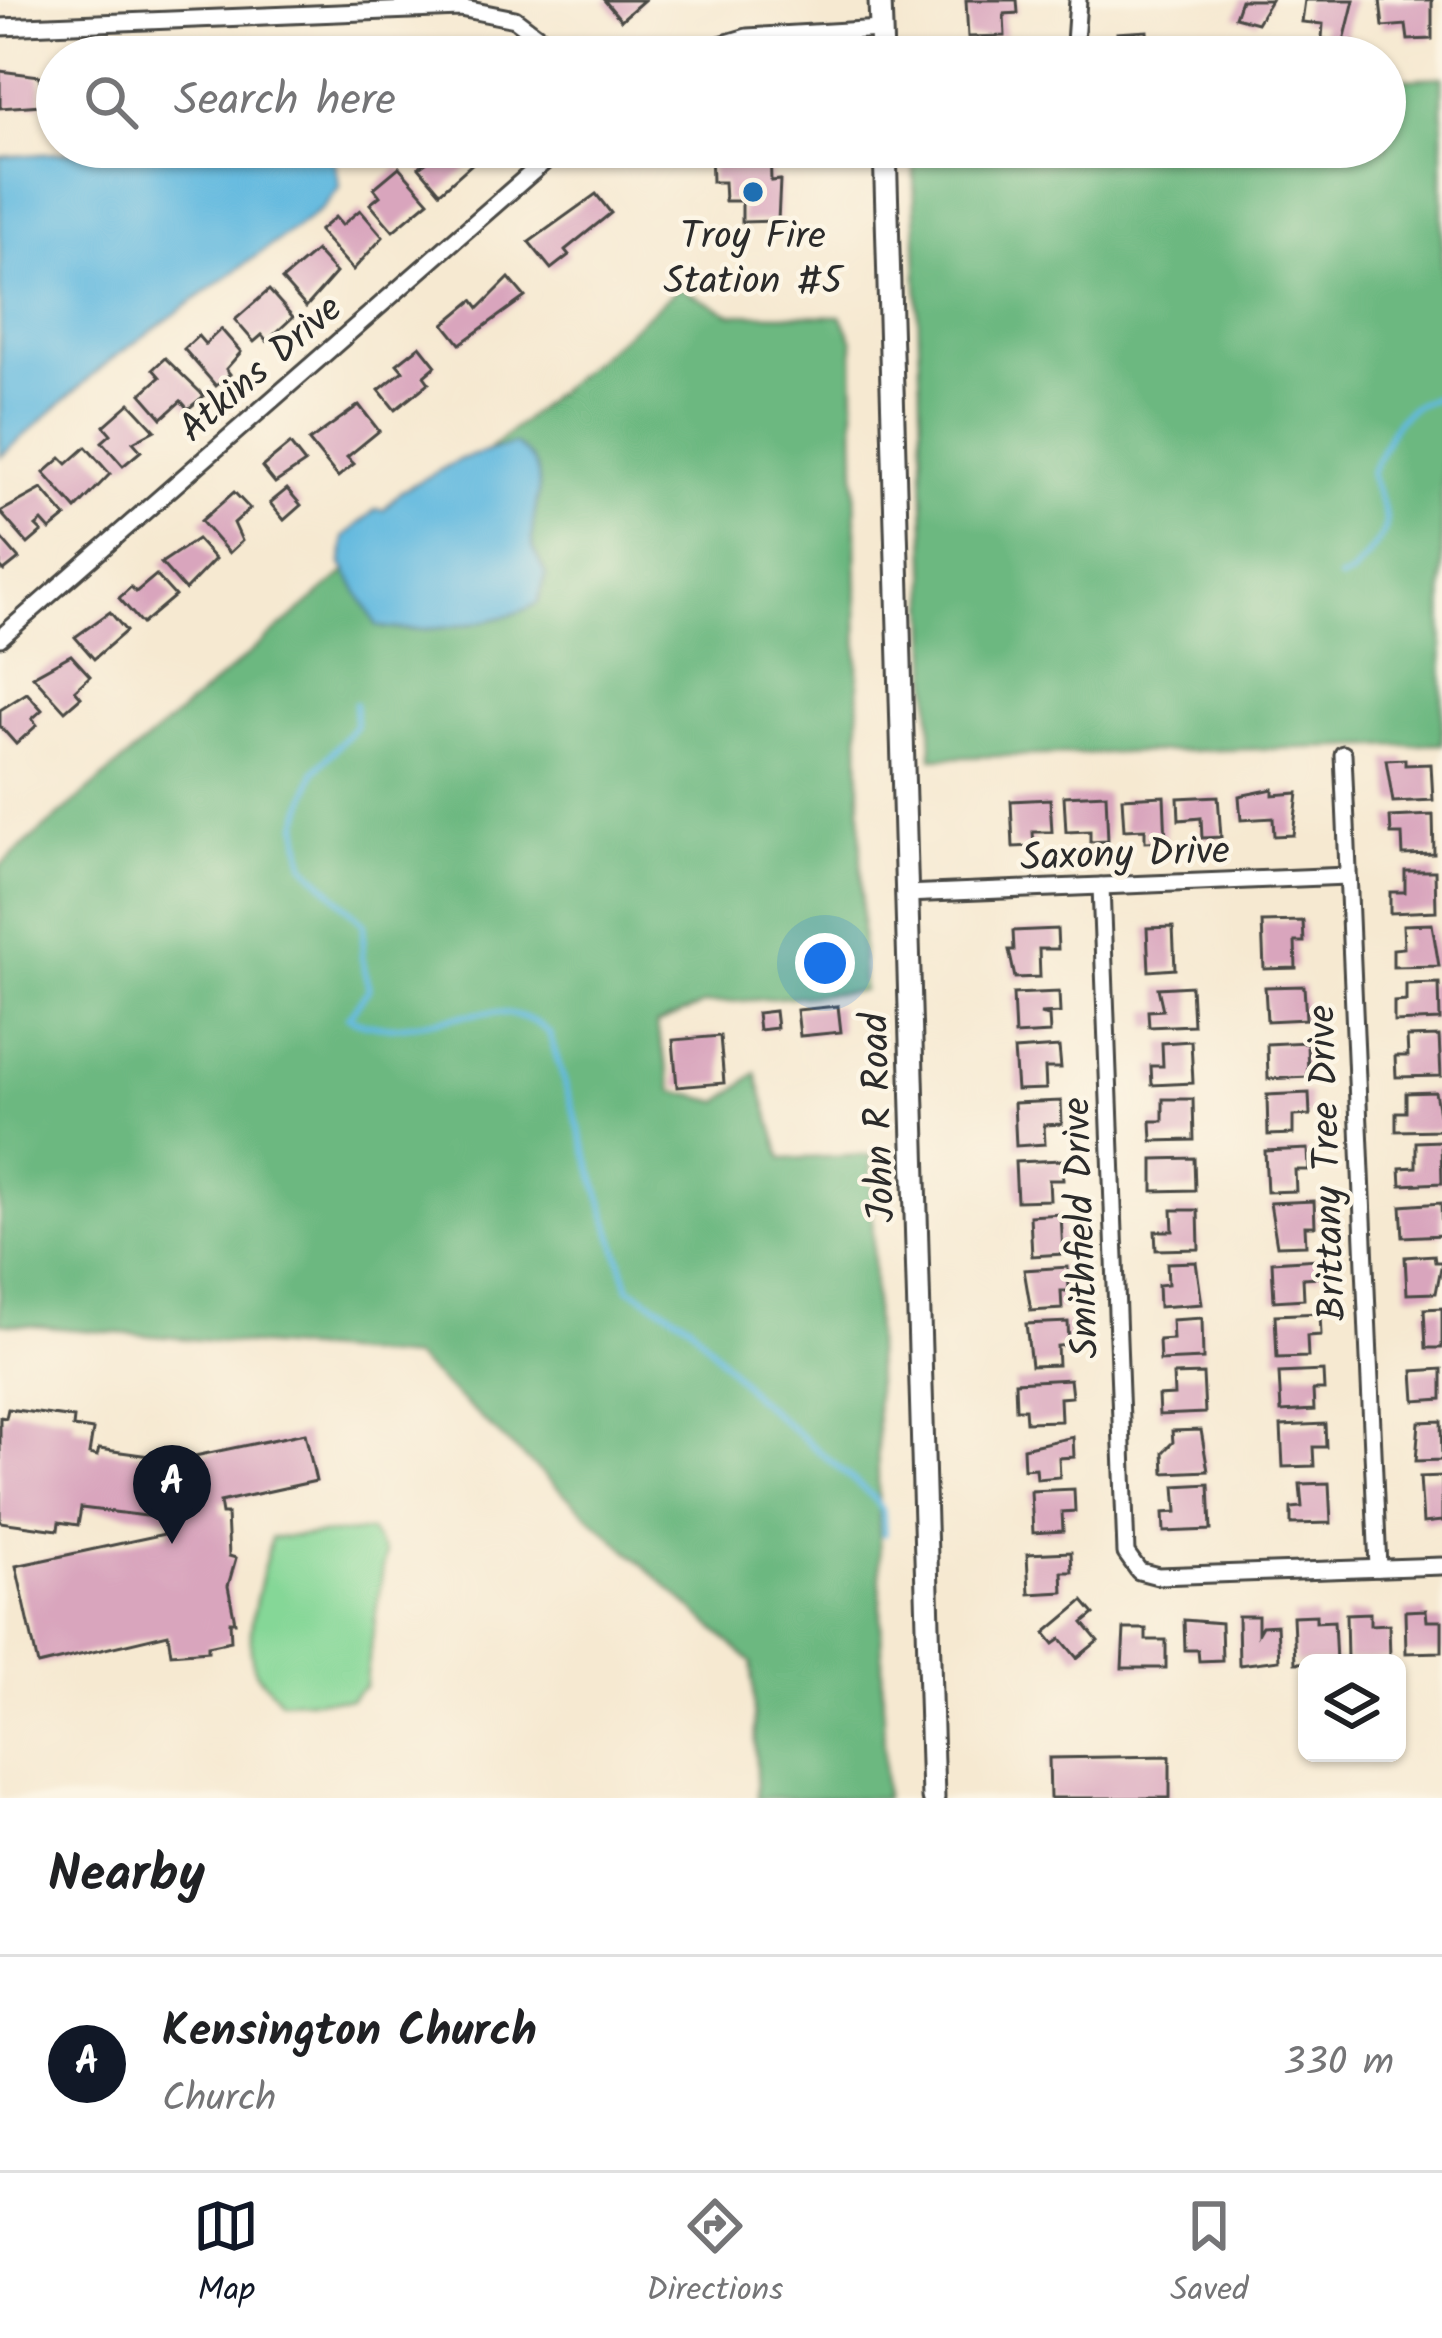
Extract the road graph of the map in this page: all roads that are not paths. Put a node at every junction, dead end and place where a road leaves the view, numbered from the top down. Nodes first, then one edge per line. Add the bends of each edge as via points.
1 (880, 0) edge
2 (1078, 0) edge
3 (0, 28) edge
4 (881, 29) junction
5 (537, 36) edge
6 (777, 36) edge
7 (881, 36) edge
8 (1075, 36) edge
9 (537, 168) edge
10 (886, 168) edge
11 (0, 638) edge
12 (1343, 754) dead end
13 (1347, 876) junction
14 (1101, 886) junction
15 (905, 894) junction
16 (1442, 1566) edge
17 (1378, 1568) junction
18 (933, 1798) edge

1 - 4 main road
2 - 8 street
3 - 5 street via 460,8 515,19
4 - 6 street
4 - 7 main road
9 - 11 street, Atkins Drive
10 - 15 main road, John R Road
12 - 13 street, Brittany Tree Drive
13 - 14 street, Saxony Drive
13 - 17 street, Brittany Tree Drive
14 - 15 street, Saxony Drive
14 - 17 street, Smithfield Drive via 1122,1531 1132,1566 1158,1576
15 - 18 main road, John R Road
16 - 17 street

